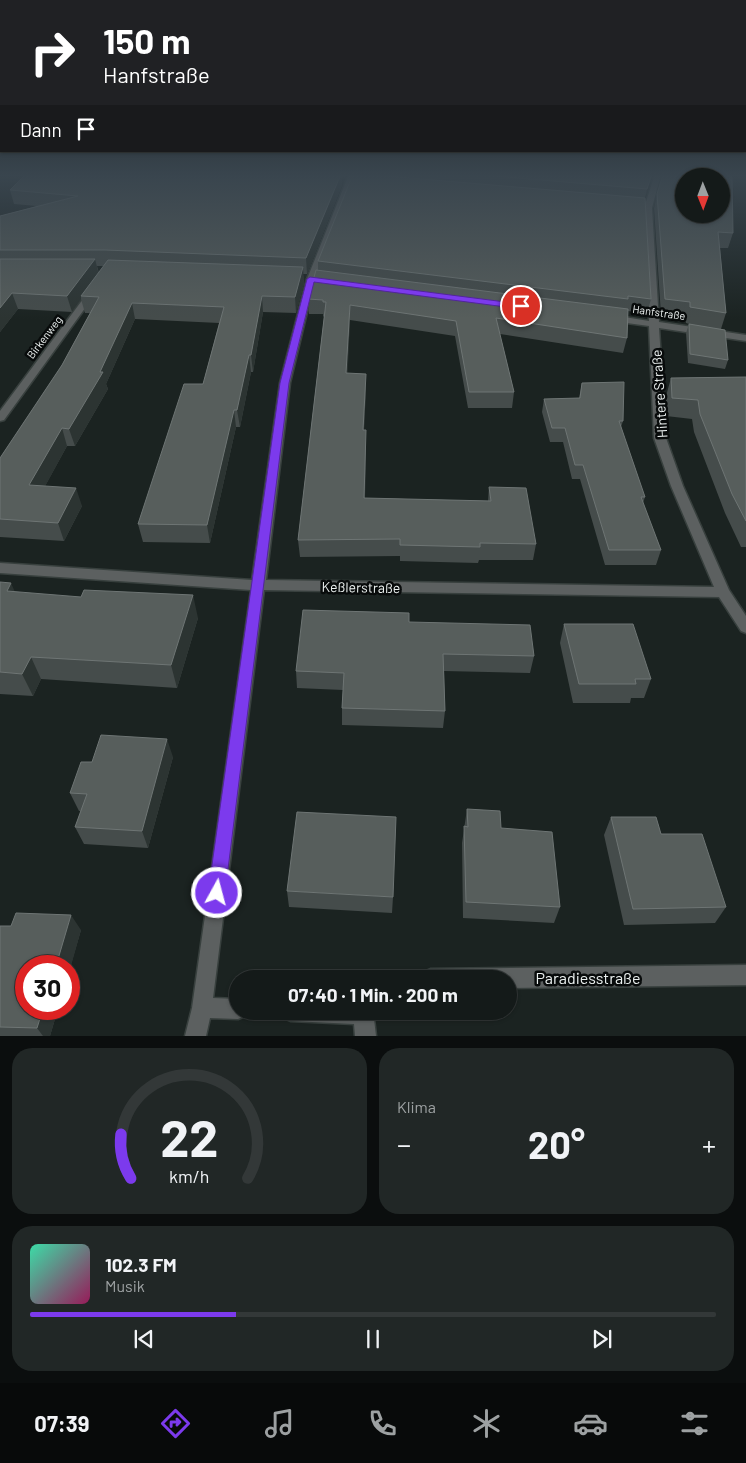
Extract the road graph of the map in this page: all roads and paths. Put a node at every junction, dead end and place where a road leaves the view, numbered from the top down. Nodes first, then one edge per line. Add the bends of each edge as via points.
1 (333, 222) edge
2 (649, 222) edge
3 (97, 286) edge
4 (606, 317) edge
5 (655, 323) junction
6 (746, 338) edge
7 (0, 418) edge
8 (0, 568) edge
9 (257, 585) junction
10 (723, 592) junction
11 (746, 627) edge
12 (746, 976) edge
13 (517, 978) edge
14 (202, 1008) junction
15 (229, 1009) edge
16 (366, 1020) edge
17 (194, 1036) edge
18 (366, 1036) edge

1 - 9 street via 311,280 284,383
2 - 5 street, Hintere Straße
3 - 7 street, Birkenweg
4 - 5 street, Hanfstraße
5 - 6 street, Hanfstraße
5 - 10 street, Hintere Straße via 660,438
8 - 9 street, Keßlerstraße
9 - 10 street, Keßlerstraße
9 - 14 street
10 - 11 street, Hintere Straße
12 - 13 street, Paradiesstraße
14 - 15 street
14 - 17 street
16 - 18 street

